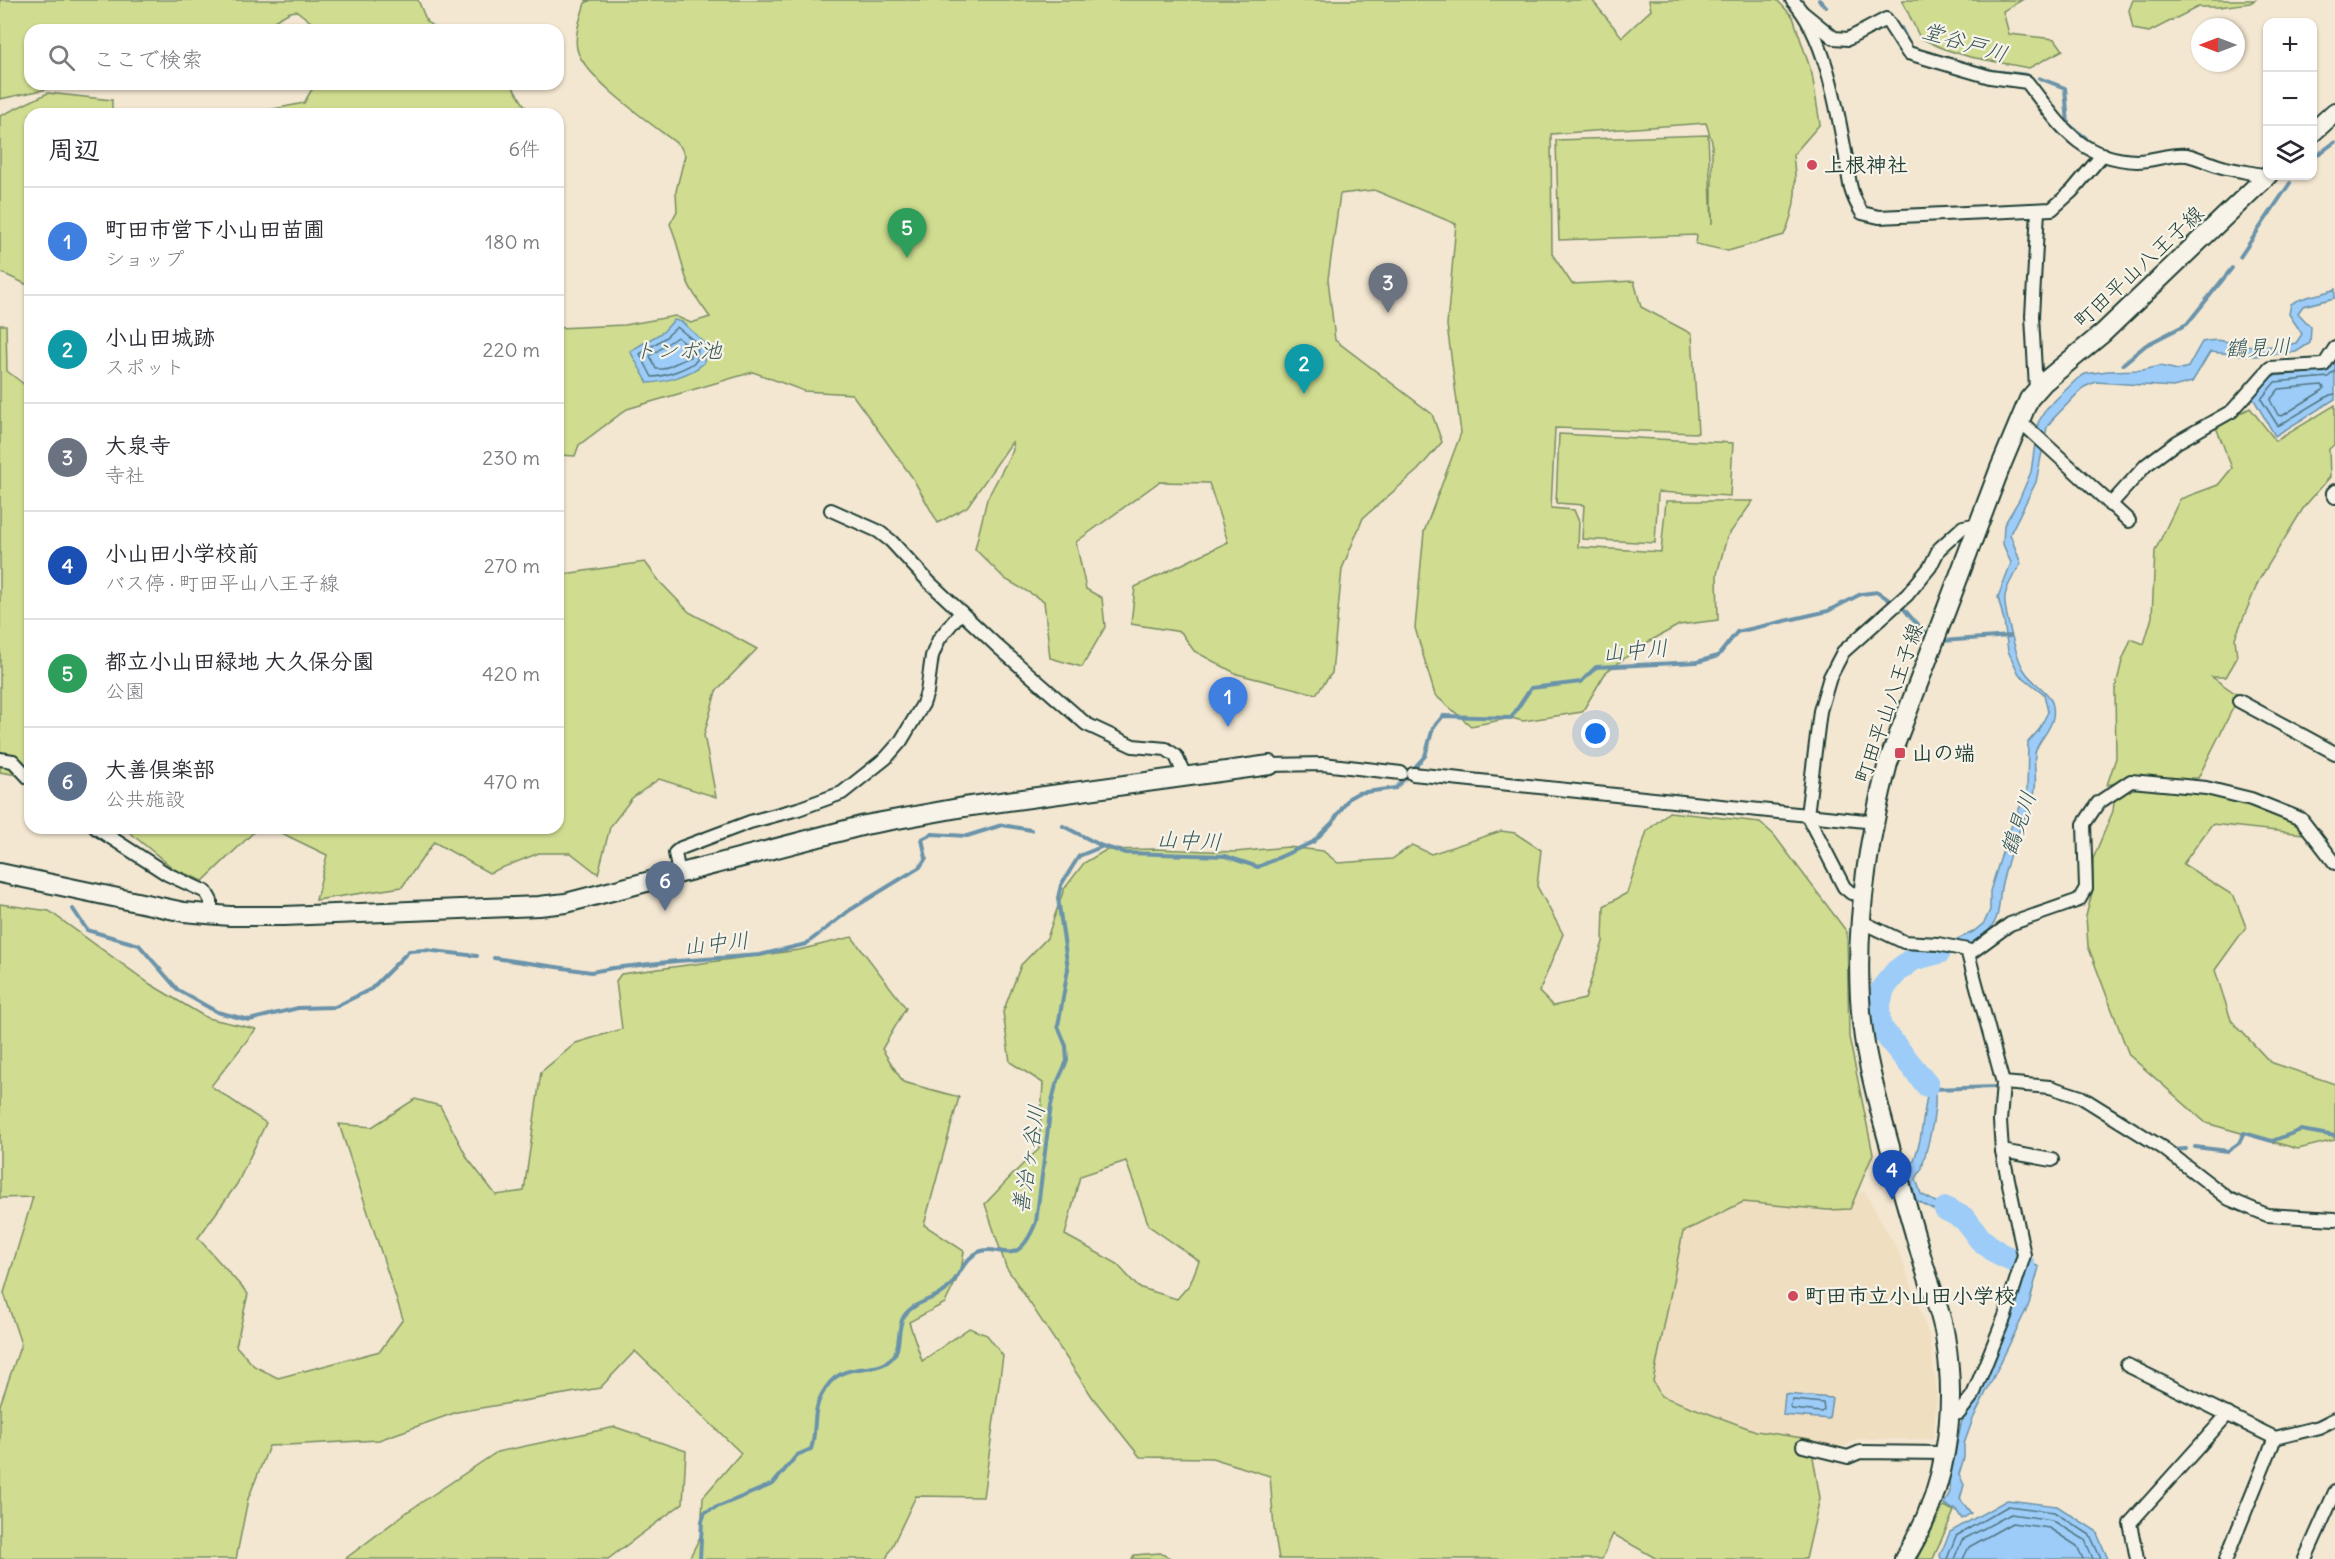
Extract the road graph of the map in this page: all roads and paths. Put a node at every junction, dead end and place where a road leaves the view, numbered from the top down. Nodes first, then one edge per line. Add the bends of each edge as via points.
1 (1792, 0) edge
2 (1802, 12) junction
3 (2335, 112) edge
4 (2317, 129) edge
5 (2103, 154) junction
6 (2263, 175) edge
7 (2263, 180) edge
8 (2038, 211) junction
9 (2335, 348) edge
10 (2036, 389) junction
11 (2019, 420) junction
12 (2335, 491) edge
13 (2335, 497) edge
14 (2110, 505) junction
15 (831, 510) dead end
16 (2129, 521) dead end
17 (1979, 524) junction
18 (961, 612) junction
19 (2239, 701) dead end
20 (2335, 753) edge
21 (0, 759) edge
22 (1270, 765) joint
23 (24, 773) edge
24 (1185, 776) junction
25 (1808, 815) junction
26 (1875, 822) junction
27 (105, 834) edge
28 (2335, 863) edge
29 (0, 873) edge
30 (679, 874) junction
31 (1864, 894) junction
32 (211, 915) junction
33 (1862, 922) junction
34 (1968, 952) junction
35 (2003, 1083) junction
36 (2002, 1151) junction
37 (2052, 1160) dead end
38 (2335, 1219) edge
39 (2127, 1365) dead end
40 (2228, 1414) junction
41 (1949, 1415) junction
42 (2335, 1420) edge
43 (2275, 1438) junction
44 (1803, 1446) dead end
45 (1944, 1453) junction
46 (2335, 1492) edge
47 (1904, 1559) edge
48 (2137, 1559) edge
49 (2226, 1559) edge
50 (2305, 1559) edge

1 - 2 street
2 - 5 street via 1834,38 1841,39 1886,19 1908,53 1990,77 2027,82 2078,143
2 - 8 street via 1821,51 1837,111 1851,194 1862,213 1879,217
3 - 4 main road
5 - 6 street via 2137,161 2186,155
5 - 8 street via 2052,209
7 - 10 main road, 町田平山八王子線 via 2103,333
8 - 10 street via 2032,316
9 - 14 street via 2324,365 2270,368 2232,411 2146,465
10 - 11 main road, 町田平山八王子線
11 - 14 street
11 - 17 main road, 町田平山八王子線
12 - 13 street
14 - 16 street
15 - 18 street via 891,541
17 - 25 street via 1963,527 1939,549 1907,595 1854,640 1835,664 1820,711
17 - 26 main road, 町田平山八王子線 via 1888,763
18 - 24 street via 1086,724 1133,746 1166,749 1176,756
18 - 30 street via 939,639 923,704 886,758 842,793 681,848 675,853
19 - 20 street
21 - 23 street via 12,761
22 - 24 main road
22 - 25 street via 1323,764
24 - 30 main road via 865,825
25 - 26 street
25 - 31 street via 1844,886 1851,893
26 - 31 main road, 町田平山八王子線
27 - 32 street via 167,874 206,892
28 - 34 street via 2301,819 2251,799 2206,788 2131,781 2098,803 2084,824 2086,888 2079,900 2010,924
29 - 32 main road
30 - 32 main road via 566,903 539,906 284,916
31 - 33 main road, 町田平山八王子線
33 - 34 street via 1904,942 1938,944
33 - 41 main road, 町田平山八王子線 via 1859,997 1869,1071 1944,1334 1950,1371
34 - 35 street
35 - 36 street
35 - 38 street via 2050,1087 2082,1097 2163,1148 2229,1199 2267,1215
36 - 37 street
36 - 41 street via 2023,1258 1973,1395 1959,1413
39 - 40 street
40 - 43 street
40 - 48 street via 2130,1523
41 - 45 main road, 町田平山八王子線
42 - 43 street
43 - 49 street
44 - 45 street via 1848,1457 1860,1452
45 - 47 main road, 町田平山八王子線 via 1936,1496
46 - 50 street

